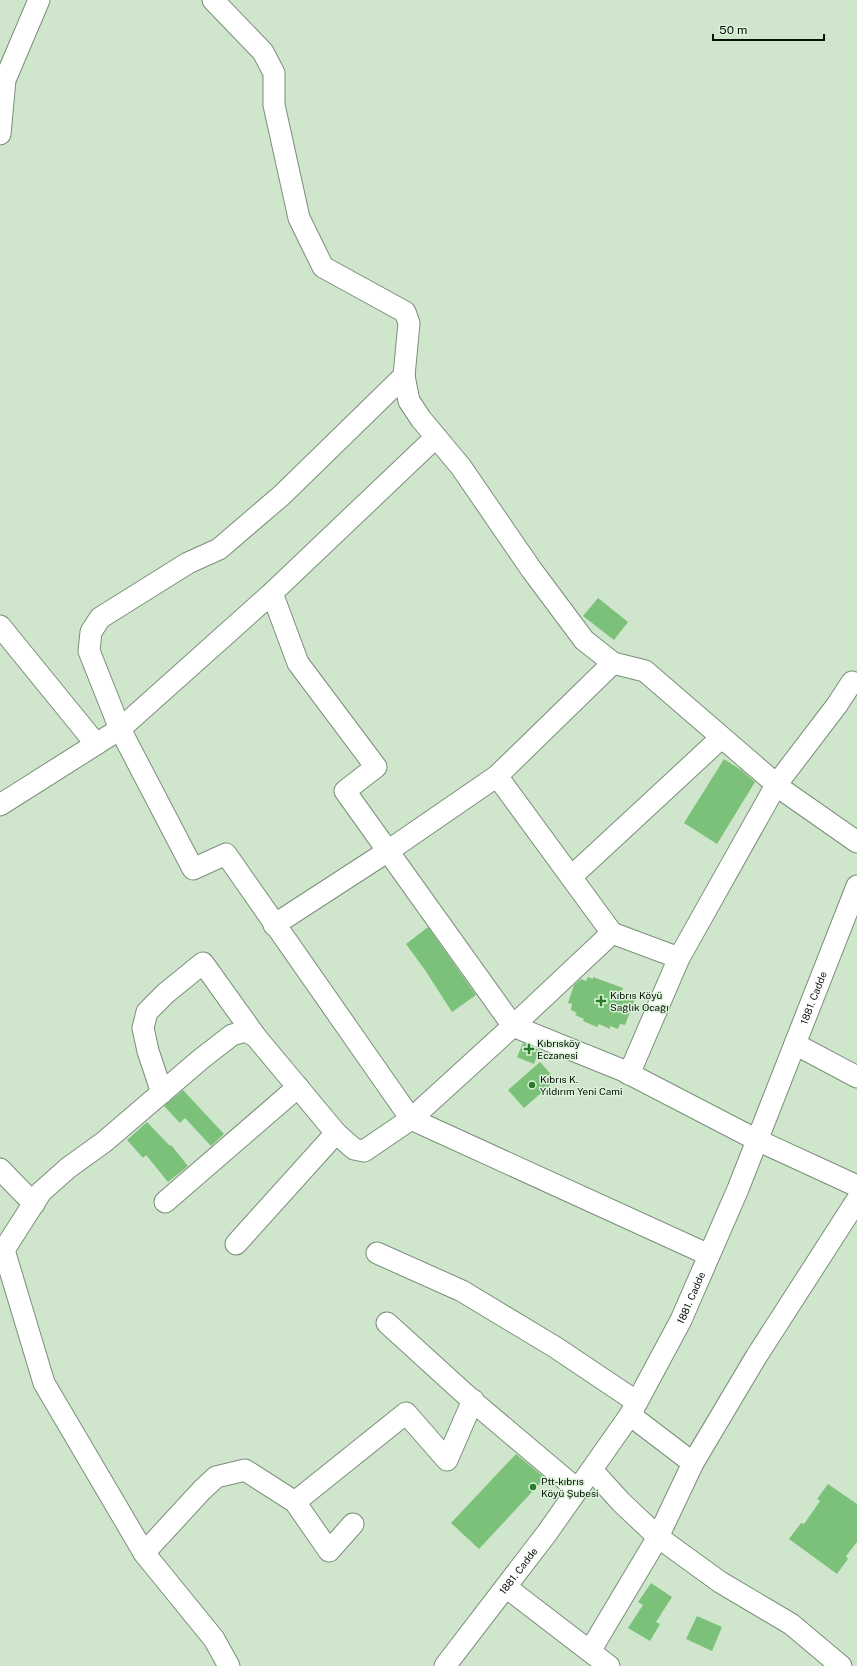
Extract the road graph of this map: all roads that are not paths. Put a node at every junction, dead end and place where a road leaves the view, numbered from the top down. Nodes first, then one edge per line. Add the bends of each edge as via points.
1 (39, 0) edge
2 (213, 0) edge
3 (0, 134) edge
4 (404, 376) junction
5 (436, 437) junction
6 (272, 593) junction
7 (0, 626) edge
8 (613, 663) junction
9 (852, 682) dead end
10 (120, 729) junction
11 (721, 738) junction
12 (96, 744) junction
13 (496, 776) junction
14 (776, 785) junction
15 (0, 805) edge
16 (857, 842) edge
17 (388, 851) junction
18 (571, 877) junction
19 (857, 886) edge
20 (274, 925) junction
21 (612, 933) junction
22 (679, 958) junction
23 (514, 1026) junction
24 (256, 1037) junction
25 (795, 1044) junction
26 (629, 1074) junction
27 (857, 1077) edge
28 (298, 1087) junction
29 (162, 1092) junction
30 (411, 1119) junction
31 (336, 1133) junction
32 (758, 1140) junction
33 (0, 1169) edge
34 (857, 1186) edge
35 (857, 1200) edge
36 (165, 1202) dead end
37 (34, 1204) junction
38 (236, 1244) dead end
39 (2, 1253) edge
40 (377, 1253) dead end
41 (709, 1255) junction
42 (387, 1323) dead end
43 (473, 1400) junction
44 (634, 1409) junction
45 (693, 1464) junction
46 (592, 1470) junction
47 (578, 1490) junction
48 (295, 1502) junction
49 (353, 1524) dead end
50 (658, 1537) junction
51 (144, 1553) junction
52 (506, 1586) junction
53 (590, 1651) junction
54 (229, 1666) edge
55 (445, 1666) edge
56 (609, 1666) edge
57 (841, 1666) edge

1 - 3 street via 5,80
2 - 4 street via 263,52 274,73 274,105 298,218 323,267 405,312 409,323
4 - 5 street via 409,401
4 - 10 street via 282,495 219,549 188,563 100,618 91,632 89,651
5 - 6 street
5 - 8 street via 461,467 531,569 584,640
6 - 10 street
6 - 17 street via 298,663 376,767 345,791
7 - 12 street
8 - 11 street via 645,671
8 - 13 street
9 - 14 street via 837,706
10 - 12 street
10 - 20 street via 193,870 226,854
11 - 14 street
11 - 18 street
12 - 15 street
13 - 17 street
13 - 18 street
14 - 16 street
14 - 22 street
17 - 20 street
17 - 23 street
18 - 21 street
19 - 25 street, 1881. Cadde
20 - 30 street
21 - 22 street
21 - 23 street
22 - 26 street
23 - 26 street
23 - 30 street
24 - 28 street
24 - 29 street via 246,1031 232,1035
24 - 29 street via 203,963 147,1012 143,1028
25 - 27 street
25 - 32 street, 1881. Cadde
26 - 32 street
28 - 31 street
28 - 36 street
29 - 37 street via 104,1142 68,1168 41,1192
30 - 31 street via 364,1151 354,1149
30 - 41 street
31 - 38 street
32 - 34 street
32 - 41 street, 1881. Cadde
33 - 37 street
35 - 45 street via 756,1357
37 - 39 street
39 - 51 street via 44,1383
40 - 44 street via 462,1291 555,1347
41 - 44 street, 1881. Cadde via 681,1320
42 - 43 street
43 - 47 street
43 - 48 street via 447,1460 406,1413
44 - 45 street
44 - 46 street, 1881. Cadde
45 - 50 street
46 - 47 street, 1881. Cadde
46 - 50 street
47 - 52 street, 1881. Cadde
48 - 49 street via 329,1551
48 - 51 street via 245,1470 216,1477
50 - 53 street
50 - 57 street via 720,1582 790,1624
51 - 54 street via 214,1640
52 - 53 street
52 - 55 street, 1881. Cadde
53 - 56 street

